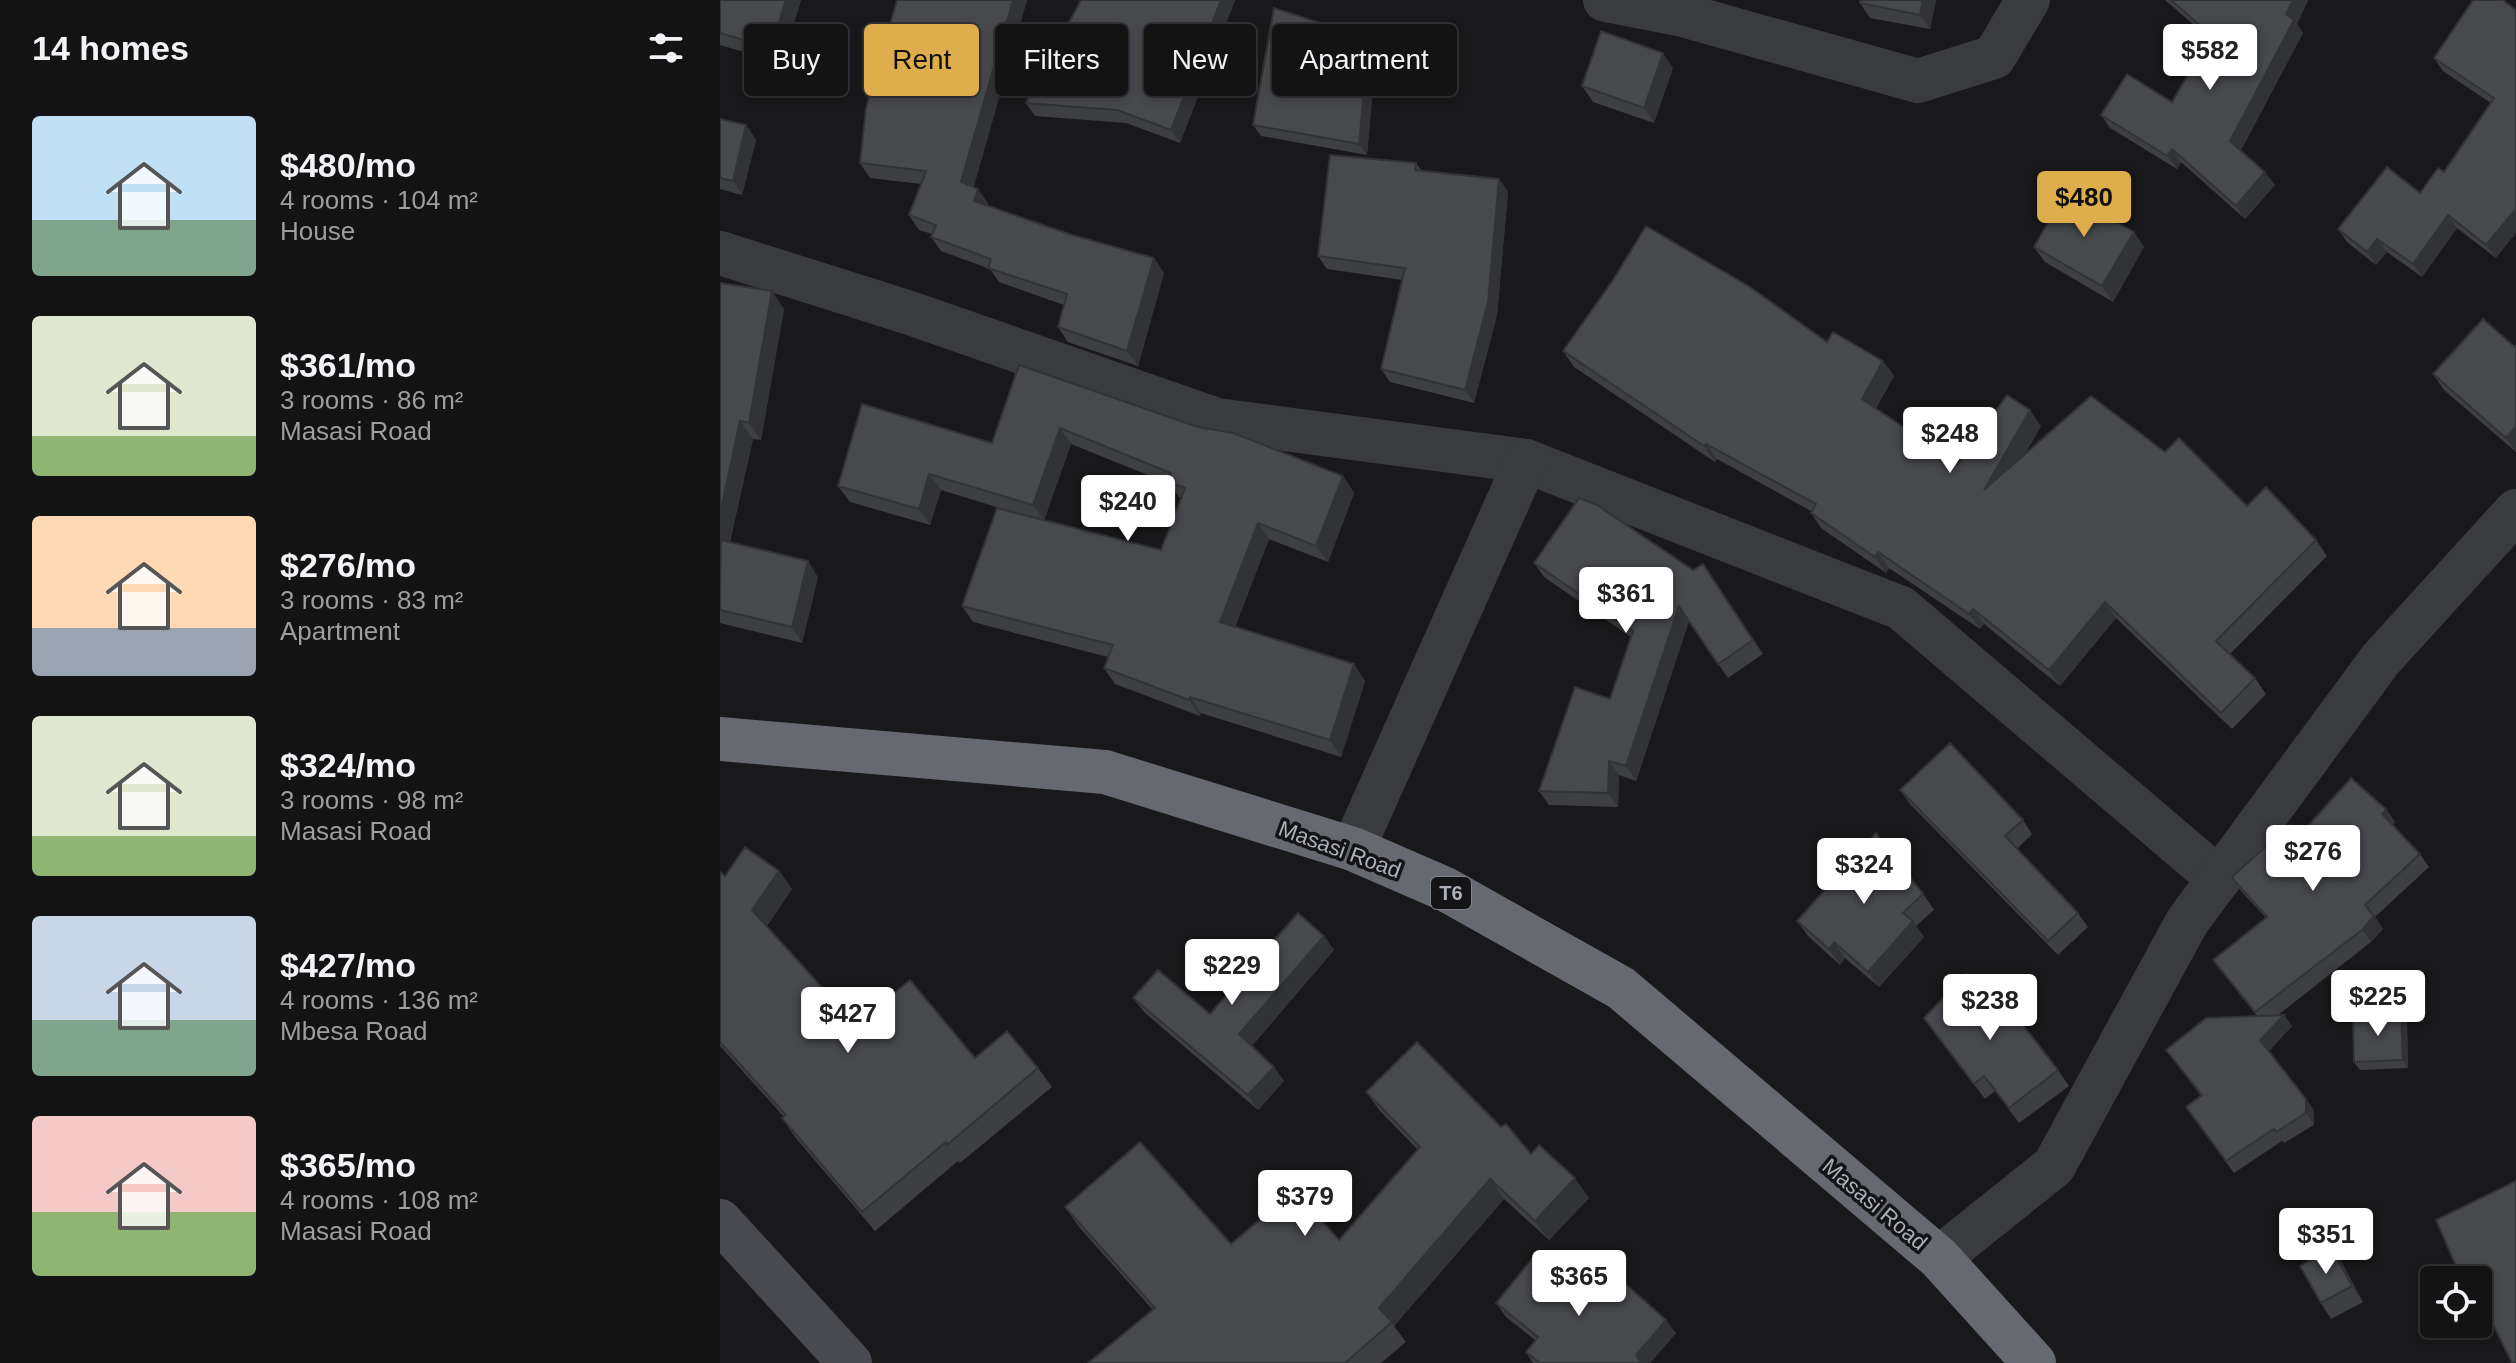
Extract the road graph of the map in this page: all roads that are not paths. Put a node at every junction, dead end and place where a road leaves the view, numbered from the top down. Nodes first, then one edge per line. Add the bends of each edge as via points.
1 (1605, 0) edge
2 (2028, 0) edge
3 (720, 253) edge
4 (1526, 461) junction
5 (2516, 511) edge
6 (720, 739) edge
7 (1353, 849) junction
8 (2219, 879) junction
9 (720, 1221) edge
10 (1939, 1258) junction
11 (850, 1363) edge
12 (2034, 1363) edge

1 - 2 street via 1683,15 1918,81 1994,57
3 - 4 street via 1217,420
4 - 7 street
4 - 8 street via 1901,608
5 - 8 street via 2381,659
6 - 7 highway, Masasi Road / T6 via 1105,772
7 - 10 highway, Masasi Road / T6 via 1445,889 1621,988
8 - 10 street via 2187,922 2054,1166
9 - 11 main road
10 - 12 highway, Masasi Road / T6

